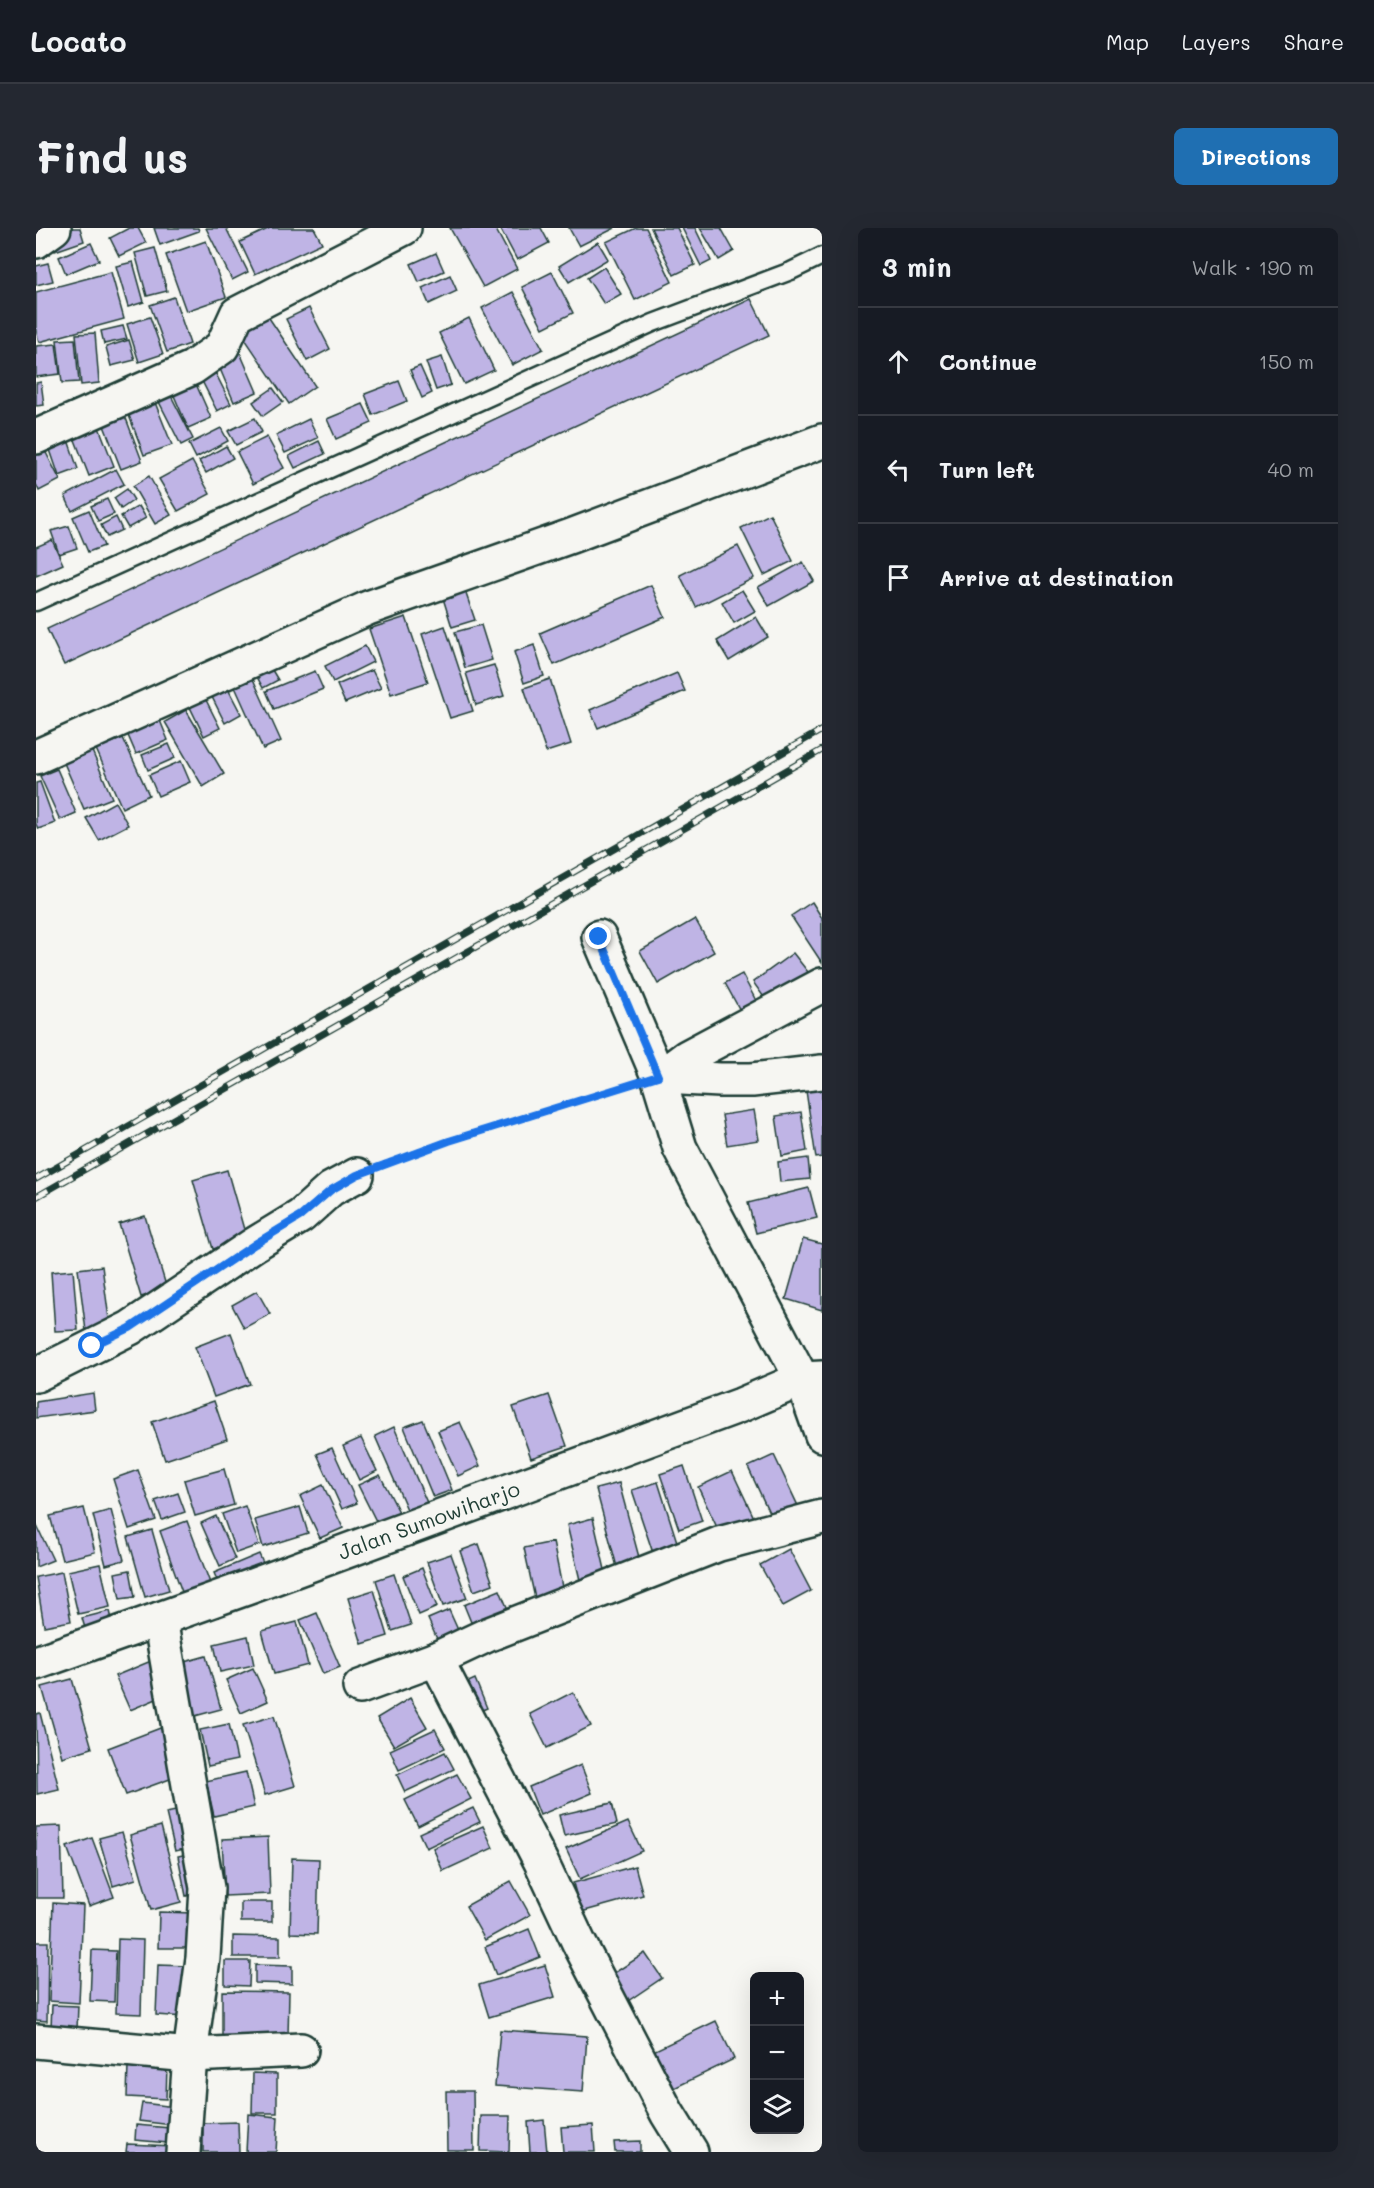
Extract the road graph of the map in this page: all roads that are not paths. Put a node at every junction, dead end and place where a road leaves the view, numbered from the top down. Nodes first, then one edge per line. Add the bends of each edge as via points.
1 (54, 228) edge
2 (404, 228) edge
3 (36, 241) edge
4 (822, 256) edge
5 (36, 437) edge
6 (822, 441) edge
7 (36, 602) edge
8 (36, 757) edge
9 (599, 937) dead end
10 (822, 986) edge
11 (822, 1072) edge
12 (664, 1073) junction
13 (357, 1175) road end
14 (36, 1375) edge
15 (812, 1378) edge
16 (822, 1435) edge
17 (822, 1517) edge
18 (160, 1619) junction
19 (436, 1659) junction
20 (36, 1663) edge
21 (360, 1687) dead end
22 (36, 2042) edge
23 (301, 2050) dead end
24 (190, 2055) junction
25 (183, 2152) edge
26 (691, 2152) edge

1 - 3 street
2 - 5 street via 237,314 222,347 192,368
4 - 7 lane via 791,272 653,323
6 - 8 street via 571,537 368,608
9 - 12 street
10 - 12 street
11 - 12 street via 752,1080 682,1078
12 - 15 street via 681,1148
13 - 14 street via 130,1328
15 - 16 street
15 - 18 street, Jalan Sumowiharjo
17 - 19 street via 719,1544
18 - 20 street, Jalan Sumowiharjo
18 - 24 street via 207,1888 204,1958
19 - 21 street
19 - 26 street via 579,1943
22 - 24 street
23 - 24 street
24 - 25 street

